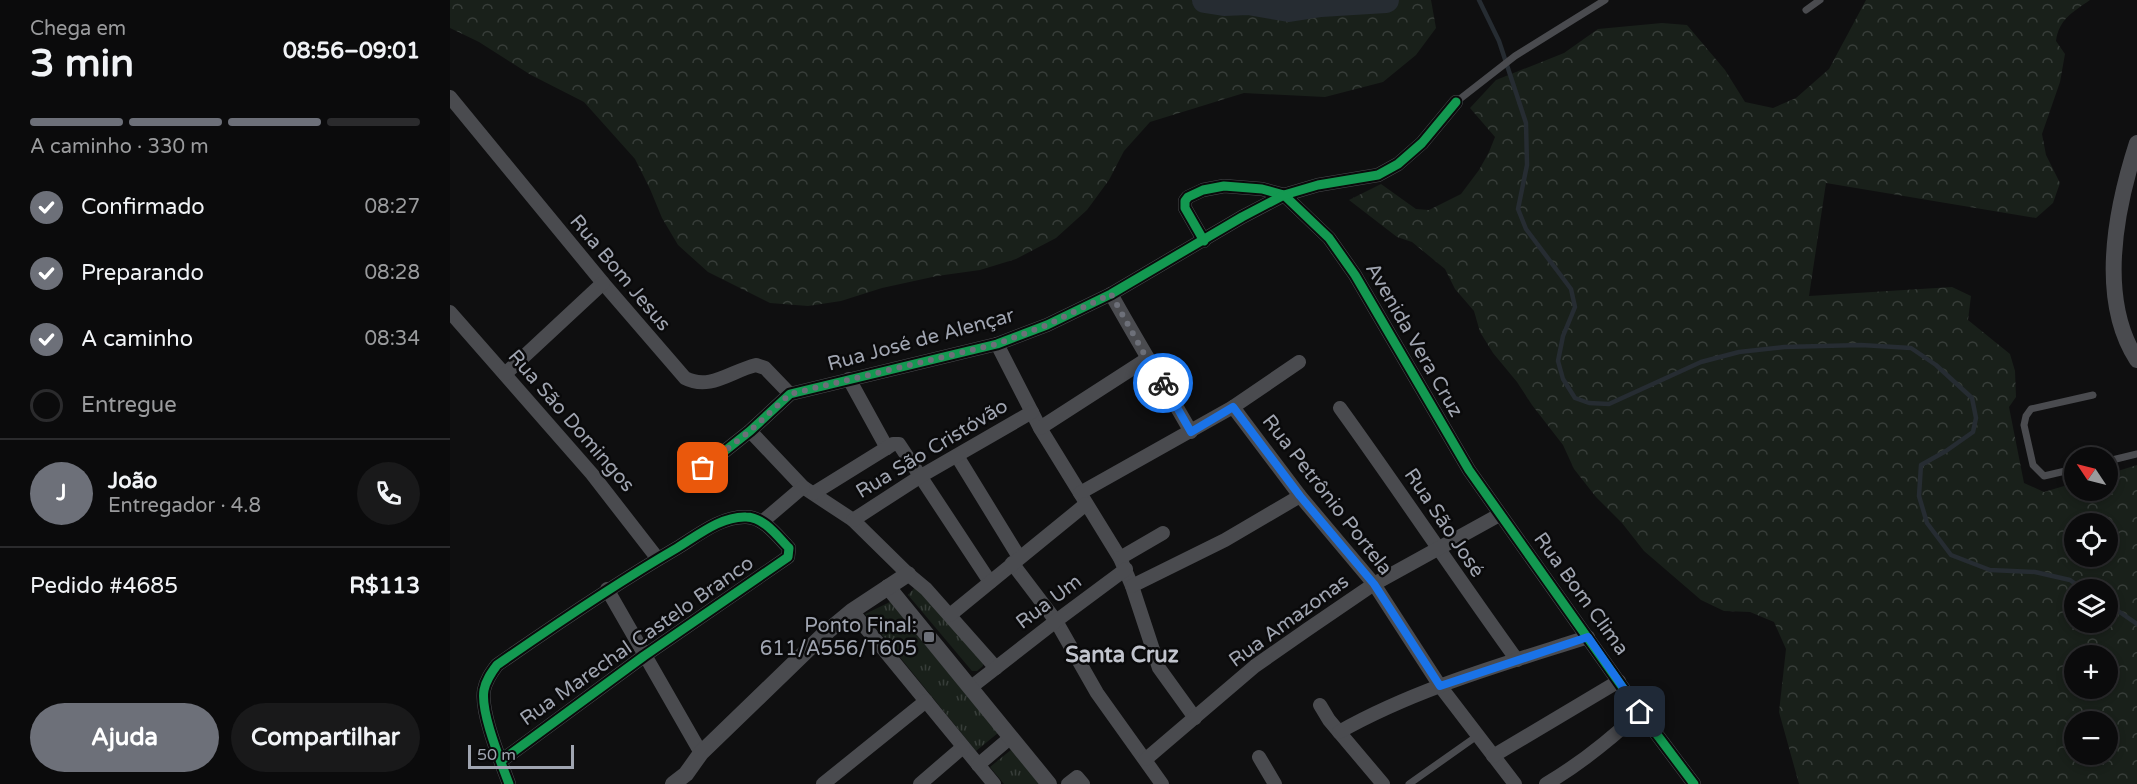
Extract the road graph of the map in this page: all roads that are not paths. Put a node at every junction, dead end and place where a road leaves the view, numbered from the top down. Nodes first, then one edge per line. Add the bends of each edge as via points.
1 (1605, 0) edge
2 (1820, 0) edge
3 (1806, 9) dead end
4 (450, 97) edge
5 (1456, 102) joint
6 (2137, 143) edge
7 (1284, 195) junction
8 (1204, 241) junction
9 (603, 284) junction
10 (1111, 294) junction
11 (450, 312) edge
12 (997, 344) junction
13 (1147, 359) junction
14 (2137, 360) edge
15 (1299, 362) dead end
16 (505, 374) junction
17 (849, 379) junction
18 (790, 394) junction
19 (2092, 395) dead end
20 (1239, 403) junction
21 (1340, 408) dead end
22 (1032, 412) junction
23 (1041, 428) junction
24 (750, 431) junction
25 (1191, 432) junction
26 (887, 448) junction
27 (2137, 454) edge
28 (957, 456) junction
29 (2118, 459) edge
30 (2064, 471) edge
31 (921, 476) junction
32 (687, 481) dead end
33 (808, 490) junction
34 (1300, 496) junction
35 (1083, 499) junction
36 (1499, 515) junction
37 (853, 520) junction
38 (762, 522) junction
39 (1163, 533) dead end
40 (1439, 548) junction
41 (658, 559) junction
42 (1016, 560) junction
43 (1123, 564) junction
44 (908, 574) junction
45 (990, 582) junction
46 (1374, 584) junction
47 (1132, 586) junction
48 (888, 587) junction
49 (608, 589) junction
50 (852, 611) junction
51 (950, 615) junction
52 (1056, 621) junction
53 (1588, 637) junction
54 (644, 656) junction
55 (1517, 660) junction
56 (996, 668) junction
57 (1619, 681) junction
58 (1440, 686) junction
59 (970, 688) junction
60 (926, 701) junction
61 (1320, 705) dead end
62 (1640, 712) junction
63 (1195, 718) junction
64 (1340, 732) junction
65 (1477, 736) junction
66 (1011, 737) junction
67 (963, 747) junction
68 (700, 753) junction
69 (1259, 756) dead end
70 (1493, 756) junction
71 (1146, 759) junction
72 (501, 761) junction
73 (978, 765) junction
74 (1569, 778) edge
75 (683, 781) edge
76 (509, 784) edge
77 (823, 784) edge
78 (920, 784) edge
79 (994, 784) edge
80 (1049, 784) edge
81 (1068, 784) edge
82 (1083, 784) edge
83 (1162, 784) edge
84 (1275, 784) edge
85 (1383, 784) edge
86 (1409, 784) edge
87 (1515, 784) edge
88 (1546, 784) edge
89 (1694, 784) edge

1 - 5 lane via 1496,70
2 - 3 lane
4 - 9 street, Rua Bom Jesus
5 - 7 street, Rua José de Alençar via 1422,143 1378,175
6 - 14 street via 2118,220 2115,289 2120,324
7 - 8 street, Rua José de Alençar
7 - 8 street via 1246,186 1224,186 1188,197 1185,208
7 - 36 street, Avenida Vera Cruz via 1343,255
8 - 10 street, Rua José de Alençar
9 - 16 street
9 - 18 street, Rua Bom Jesus via 685,378 694,383 711,383 756,365 765,368
10 - 12 street, Rua José de Alençar
10 - 13 street
11 - 16 street, Rua São Domingos
12 - 17 street, Rua José de Alençar
12 - 22 street
13 - 23 street
13 - 25 street
15 - 20 street
16 - 41 street, Rua São Domingos via 592,474
17 - 18 street, Rua José de Alençar
17 - 26 street
18 - 24 street, Rua José de Alençar
19 - 30 lane via 2031,409 2026,416 2024,425 2033,465 2044,476
20 - 25 street
20 - 34 street, Rua Petrônio Portela
21 - 40 street, Rua São José
22 - 23 street
22 - 28 street, Rua São Cristóvão
23 - 35 street
24 - 32 street, Rua José de Alençar
24 - 33 street
25 - 35 street
26 - 31 street via 896,443 901,445
26 - 33 street
27 - 29 lane
28 - 31 street, Rua São Cristóvão
28 - 42 street
31 - 37 street, Rua São Cristóvão
31 - 45 street
33 - 37 street
33 - 38 street
34 - 46 street, Rua Petrônio Portela
34 - 47 street via 1226,540
35 - 42 street
35 - 43 street
36 - 40 street, Rua Amazonas
36 - 53 street, Rua Bom Clima
37 - 44 street
38 - 41 street via 748,516 722,521
38 - 54 street, Rua Marechal Castelo Branco via 789,548 788,557
39 - 43 street, Rua Um
40 - 46 street, Rua Amazonas
40 - 55 street, Rua São José
41 - 49 street
42 - 45 street
42 - 52 street
43 - 47 street
43 - 52 street, Rua Um
44 - 48 street
44 - 51 street
45 - 51 street
46 - 58 street, Rua Petrônio Portela
46 - 63 street, Rua Amazonas via 1255,666
47 - 63 street via 1159,668
48 - 50 street
48 - 59 street
49 - 54 street
49 - 72 street via 497,665 488,677 484,705
50 - 60 street
50 - 68 street via 793,661
51 - 56 street
52 - 56 street, Rua Um
52 - 71 street via 1097,693
53 - 55 street
53 - 57 street, Rua Bom Clima
54 - 68 street
54 - 72 street, Rua Marechal Castelo Branco
55 - 58 street
56 - 59 street, Rua Um
57 - 62 street, Rua Bom Clima
57 - 70 street
58 - 64 street
58 - 65 street, Rua Petrônio Portela
59 - 66 street
60 - 67 street
60 - 77 street
61 - 64 street
62 - 74 street
62 - 89 street, Rua Bom Clima
63 - 71 street, Rua Amazonas
64 - 85 street
65 - 70 street, Rua Petrônio Portela
65 - 86 lane
66 - 73 street
66 - 80 street
67 - 73 street
67 - 78 street
68 - 75 street
69 - 84 street
70 - 87 street, Rua Petrônio Portela
71 - 83 street
72 - 76 street
73 - 79 street
74 - 88 street
81 - 82 street via 1077,777

